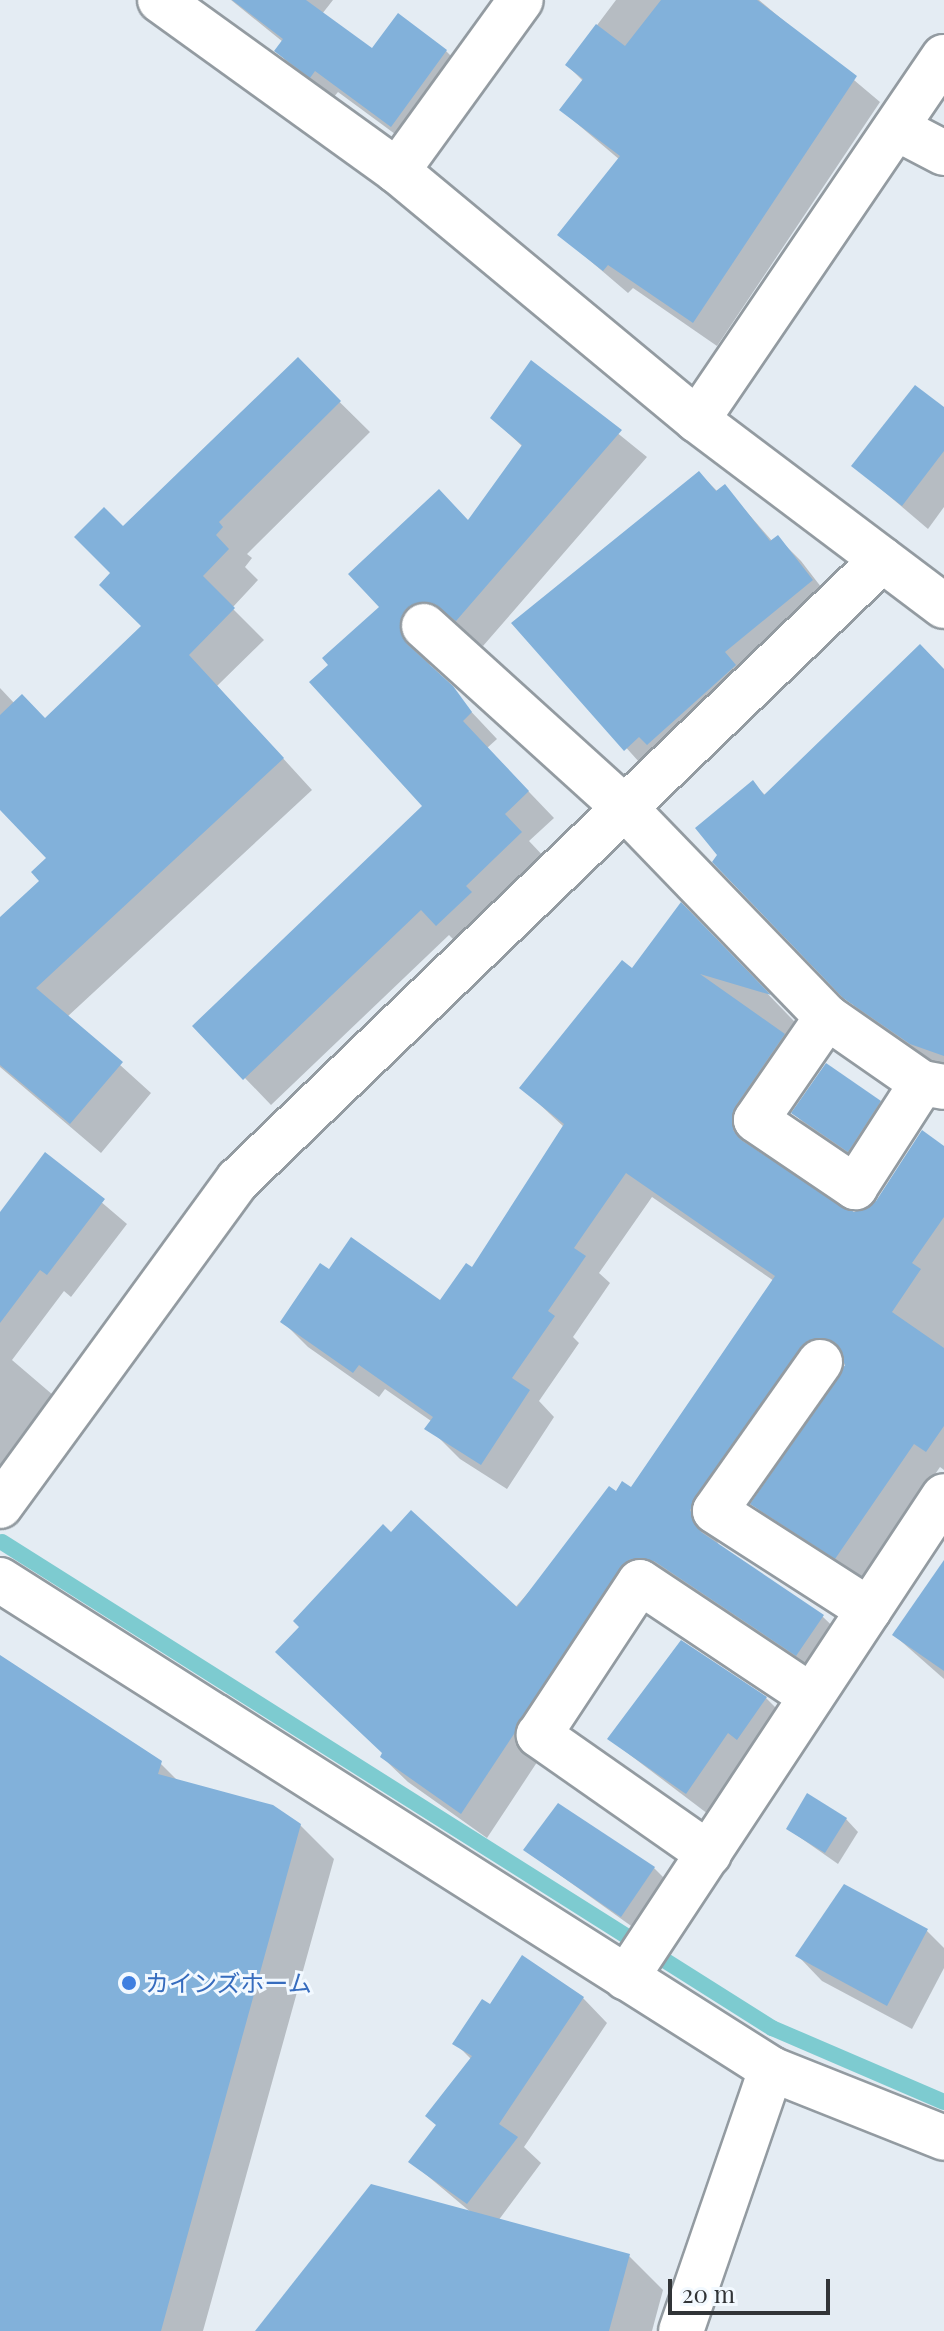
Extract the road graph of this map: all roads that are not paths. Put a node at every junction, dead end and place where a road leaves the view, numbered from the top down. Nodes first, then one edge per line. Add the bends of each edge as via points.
1 (160, 0) edge
2 (521, 0) edge
3 (944, 57) edge
4 (896, 128) junction
5 (944, 153) edge
6 (397, 171) junction
7 (697, 420) junction
8 (882, 560) junction
9 (944, 606) edge
10 (424, 626) dead end
11 (625, 808) junction
12 (827, 1017) junction
13 (933, 1085) edge
14 (820, 1362) dead end
15 (944, 1496) edge
16 (0, 1506) edge
17 (0, 1580) edge
18 (869, 1610) junction
19 (811, 1696) junction
20 (709, 1854) junction
21 (626, 1978) junction
22 (771, 2069) junction
23 (944, 2138) edge
24 (681, 2331) edge

1 - 6 street
2 - 6 street
3 - 4 street
4 - 5 street
4 - 7 street
6 - 7 street
7 - 8 street
8 - 9 street
8 - 11 street
10 - 11 street
11 - 12 street
11 - 16 street via 238,1180
12 - 13 street
12 - 13 street via 756,1120 855,1187
14 - 18 street via 715,1511
15 - 18 street
17 - 21 street
18 - 19 street
19 - 20 street
19 - 20 street via 640,1582 539,1735
20 - 21 street
21 - 22 street
22 - 23 street
22 - 24 street

